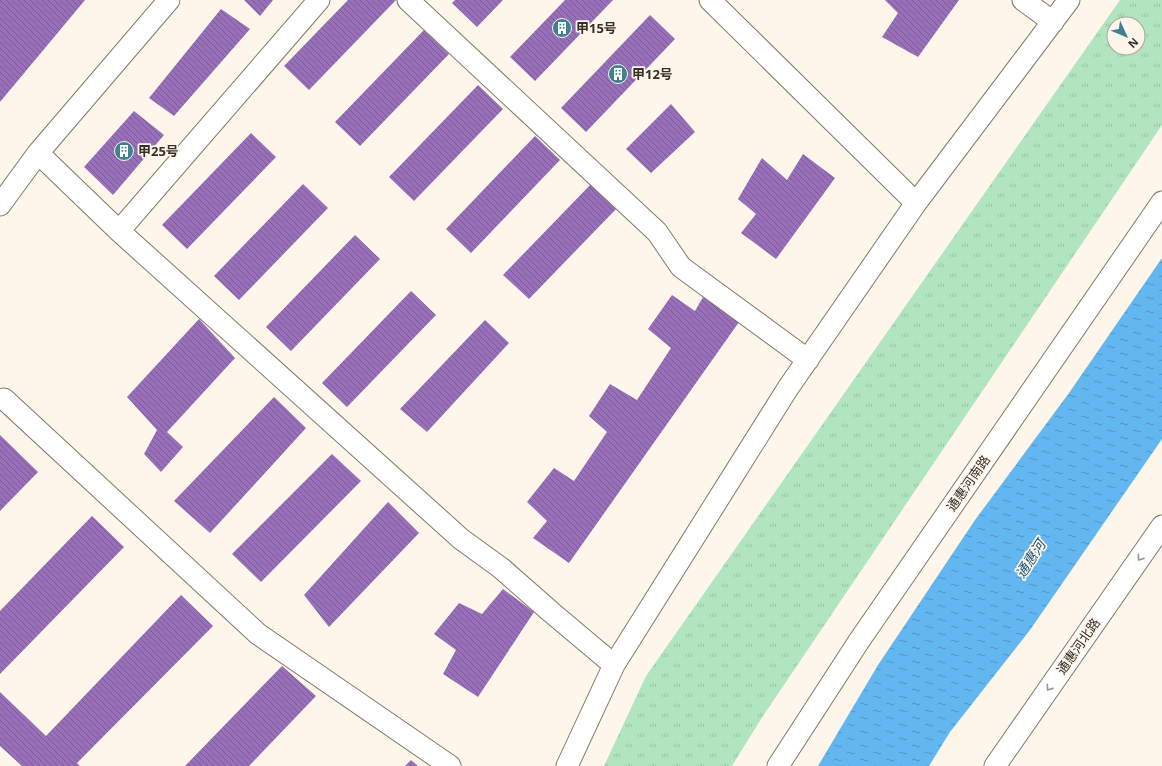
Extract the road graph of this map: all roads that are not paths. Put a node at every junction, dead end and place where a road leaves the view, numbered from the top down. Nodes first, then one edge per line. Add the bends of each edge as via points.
1 (168, 0) edge
2 (319, 0) edge
3 (408, 0) edge
4 (710, 0) edge
5 (1023, 0) edge
6 (1069, 0) edge
7 (1053, 22) junction
8 (38, 152) junction
9 (916, 202) junction
10 (1162, 202) edge
11 (0, 205) edge
12 (119, 231) junction
13 (808, 360) junction
14 (4, 399) dead end
15 (1162, 526) edge
16 (614, 665) junction
17 (450, 766) edge
18 (567, 766) edge
19 (778, 766) edge
20 (995, 766) edge

1 - 8 street
2 - 12 street
3 - 13 street via 657,232 681,268
4 - 9 street
5 - 7 street
6 - 7 street
7 - 9 street
8 - 11 street
8 - 12 street
9 - 13 street
10 - 19 street, 通惠河南路 via 859,641
12 - 16 street via 461,539 501,568
13 - 16 street via 784,394
14 - 17 street via 258,634
15 -> 20 street, 通惠河北路
16 - 18 street

